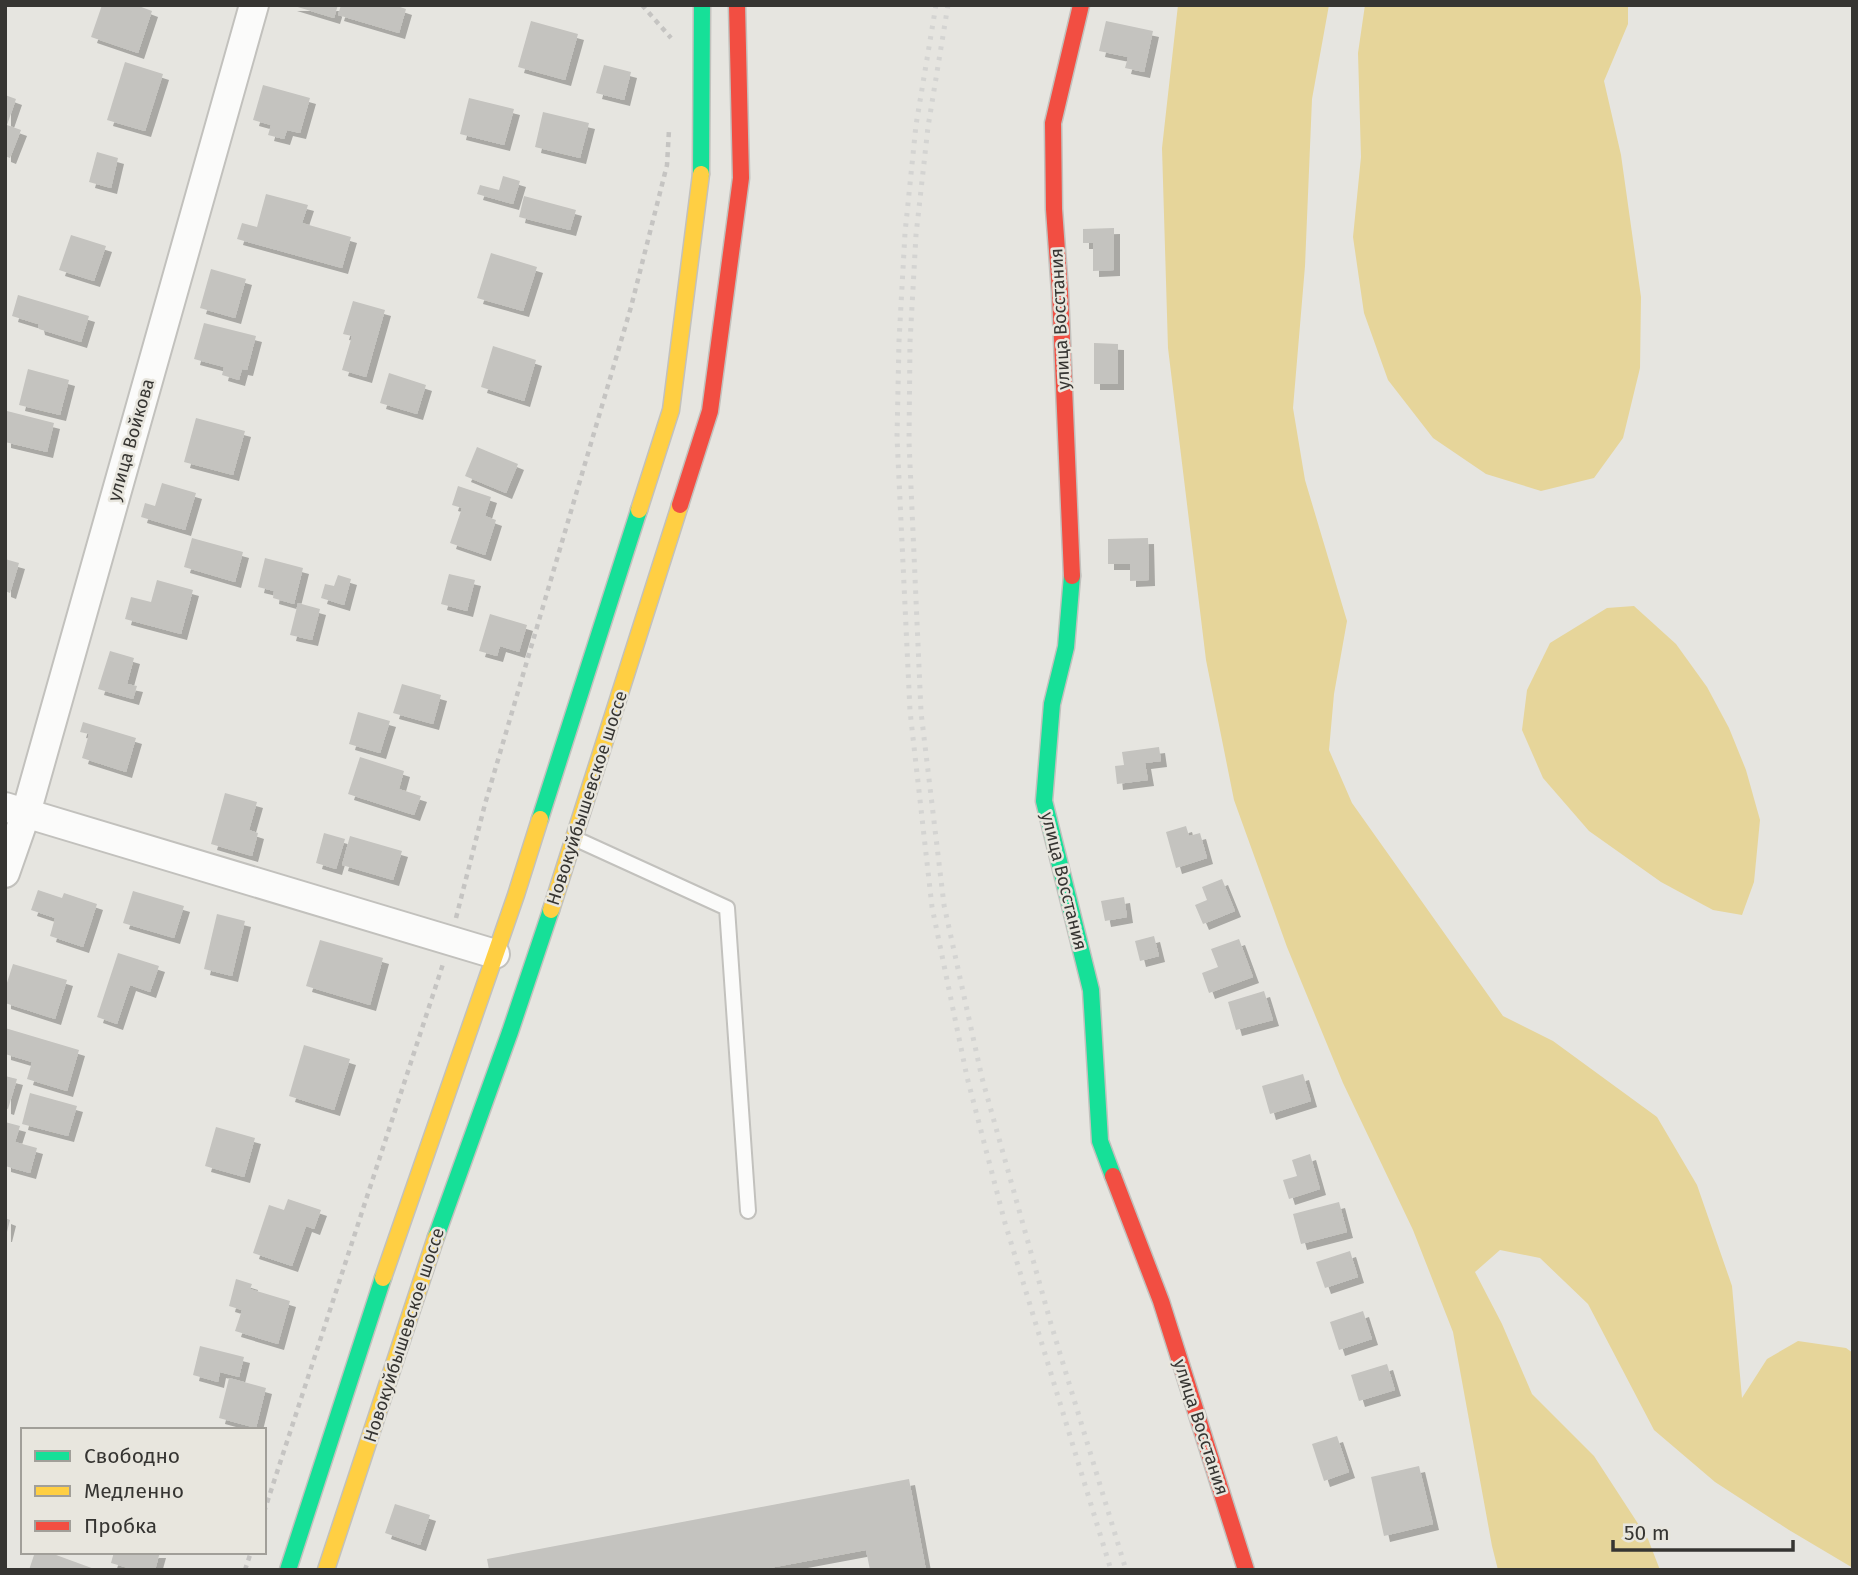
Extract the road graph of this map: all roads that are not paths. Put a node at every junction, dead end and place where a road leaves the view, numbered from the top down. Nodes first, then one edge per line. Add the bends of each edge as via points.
1 (254, 5) edge
2 (702, 5) edge
3 (737, 5) edge
4 (1081, 5) edge
5 (15, 810) edge
6 (575, 839) junction
7 (5, 873) edge
8 (495, 954) junction
9 (748, 1210) dead end
10 (288, 1570) edge
11 (326, 1570) edge
12 (1245, 1570) edge

1 - 5 street, улица Войкова
2 - 8 main road, Новокуйбышевское шоссе via 702,167 671,410
3 - 6 main road, Новокуйбышевское шоссе via 741,178 710,411
4 - 12 main road, улица Восстания via 1053,123 1072,576 1066,647 1052,704 1044,801 1091,990 1100,1141 1161,1301
5 - 7 street, улица Войкова
5 - 8 street
6 - 9 lane via 727,908
6 - 11 main road, Новокуйбышевское шоссе
8 - 10 main road, Новокуйбышевское шоссе

